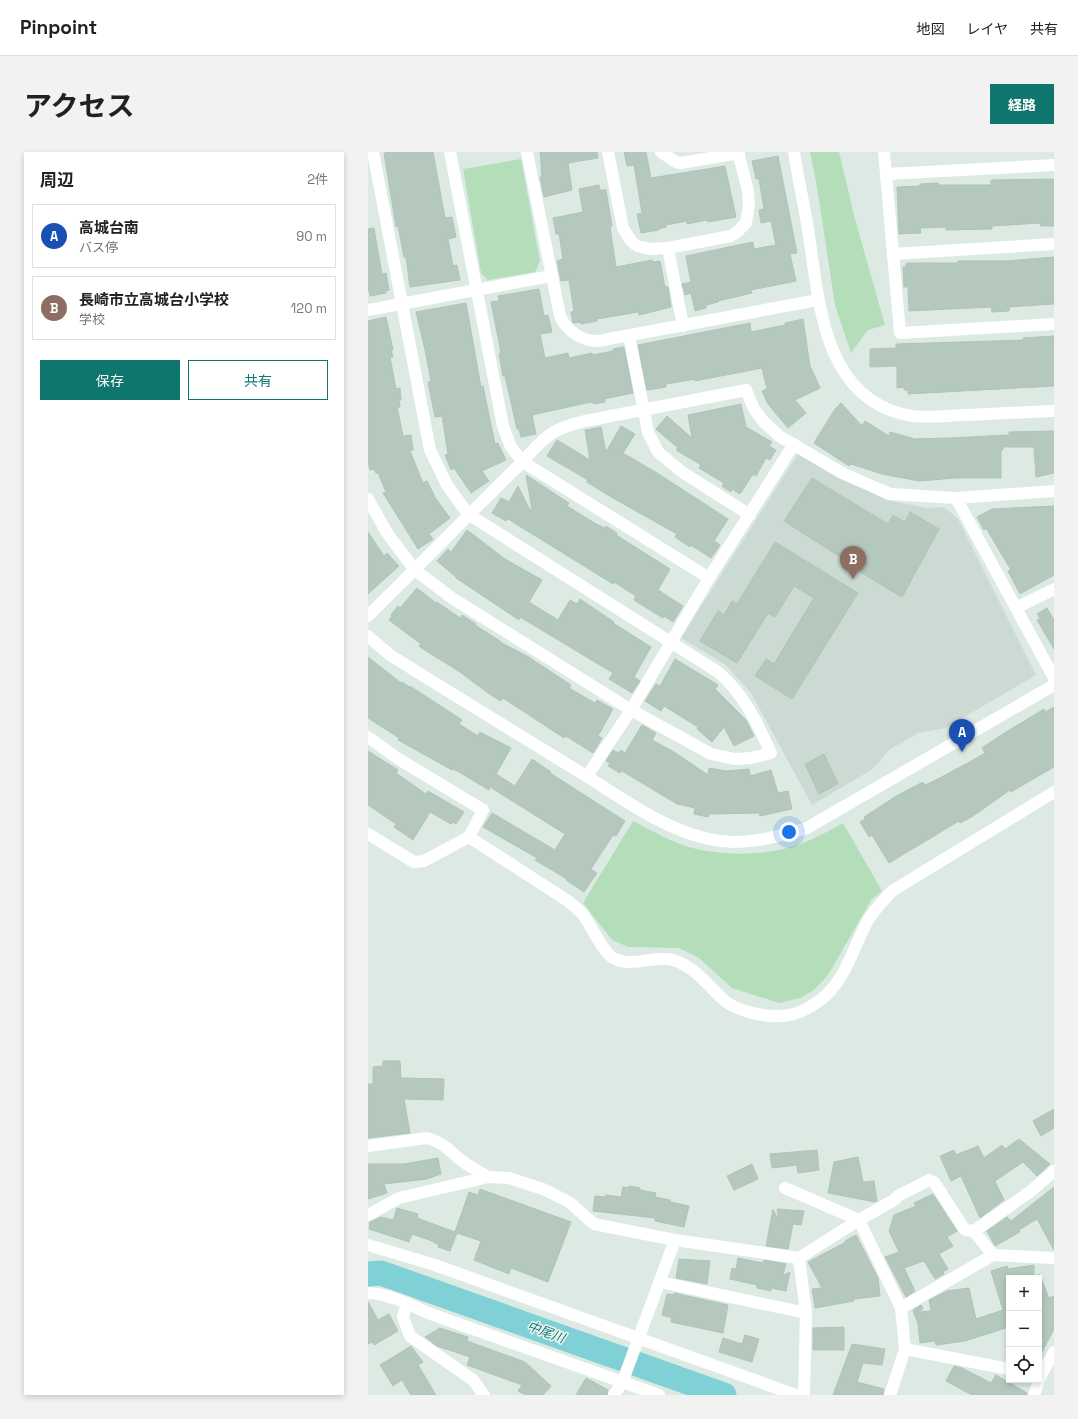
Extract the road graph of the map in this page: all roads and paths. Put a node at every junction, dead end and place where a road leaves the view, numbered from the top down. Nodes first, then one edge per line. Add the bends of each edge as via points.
1 (373, 152) edge
2 (450, 152) edge
3 (527, 152) edge
4 (608, 152) edge
5 (660, 152) edge
6 (794, 152) edge
7 (884, 152) edge
8 (739, 153) edge
9 (1054, 165) edge
10 (887, 174) junction
11 (1054, 244) edge
12 (668, 248) junction
13 (893, 254) junction
14 (551, 276) junction
15 (476, 291) junction
16 (818, 300) junction
17 (401, 304) junction
18 (368, 310) edge
19 (1054, 324) edge
20 (683, 326) junction
21 (629, 336) junction
22 (645, 410) junction
23 (1054, 411) edge
24 (794, 444) junction
25 (523, 462) junction
26 (1054, 492) edge
27 (956, 498) junction
28 (368, 499) edge
29 (468, 514) junction
30 (750, 515) junction
31 (415, 570) junction
32 (710, 578) junction
33 (1054, 589) edge
34 (1016, 608) junction
35 (368, 616) edge
36 (368, 636) edge
37 (671, 644) junction
38 (1054, 678) edge
39 (1054, 685) edge
40 (631, 710) junction
41 (368, 737) edge
42 (587, 776) junction
43 (1054, 792) edge
44 (368, 834) edge
45 (469, 837) junction
46 (368, 1146) edge
47 (1054, 1171) edge
48 (488, 1176) junction
49 (785, 1188) dead end
50 (368, 1215) edge
51 (859, 1220) junction
52 (974, 1231) junction
53 (675, 1240) junction
54 (368, 1245) edge
55 (993, 1255) junction
56 (799, 1258) junction
57 (1054, 1258) edge
58 (660, 1282) junction
59 (368, 1293) edge
60 (407, 1303) junction
61 (901, 1308) junction
62 (806, 1313) junction
63 (637, 1342) junction
64 (904, 1349) junction
65 (1054, 1352) edge
66 (1006, 1368) edge
67 (1042, 1372) edge
68 (622, 1383) junction
69 (1038, 1383) edge
70 (484, 1395) edge
71 (614, 1395) edge
72 (659, 1395) edge
73 (796, 1395) edge
74 (804, 1395) edge
75 (890, 1395) edge
76 (1034, 1395) edge

1 - 17 street
2 - 15 street
3 - 14 street
4 - 12 street via 626,235 636,246 650,249
5 - 8 street via 681,163
6 - 16 street
7 - 10 street
8 - 12 street via 748,191 746,223 731,236
9 - 10 street
10 - 13 street
11 - 13 street
12 - 20 street
13 - 19 street via 900,333
14 - 15 street
14 - 21 street via 560,316 570,330 591,341
15 - 17 street
15 - 25 street via 503,426 511,447
16 - 20 street
16 - 23 street via 827,336 846,376 869,398 887,409 903,414 932,417
17 - 18 street
17 - 29 street via 430,450 447,485
20 - 21 street
21 - 22 street
22 - 24 street via 746,390 754,409 763,421
22 - 25 street via 566,426 542,441
22 - 30 street via 648,432 658,452 682,472
24 - 27 street via 842,473 890,494
24 - 30 street
25 - 29 street
25 - 32 street
26 - 27 street
27 - 34 street
28 - 31 street via 387,533
29 - 31 street
29 - 37 street
30 - 32 street
31 - 35 street
31 - 40 street via 452,598
32 - 37 street
33 - 34 street
34 - 38 street
36 - 42 street via 390,655
37 - 40 street
37 - 40 street via 718,672 728,681 756,720 771,752 735,760 711,754
39 - 42 street via 844,808 807,828 771,839 711,840 686,833 653,819
40 - 42 street
41 - 45 street via 397,758 483,810
43 - 45 street via 892,891 874,910 836,984 820,1001 801,1012 780,1016 748,1012 727,1002 699,974 685,964 671,959 628,961 613,958 593,933 582,913 568,901
44 - 45 street via 414,862 424,861
46 - 48 street via 427,1138 436,1140 461,1161
47 - 52 street via 1031,1191
48 - 50 street via 399,1198
48 - 53 street via 509,1178 543,1189 569,1202 594,1224
49 - 51 street
51 - 52 street via 929,1180 934,1182 965,1230
51 - 56 street
51 - 61 street
52 - 55 street
53 - 56 street
53 - 58 street
54 - 63 street via 435,1265
55 - 57 street
55 - 61 street
56 - 62 street
58 - 62 street
58 - 63 street
59 - 60 street
60 - 68 street via 428,1313
60 - 70 street via 403,1317 410,1336 473,1380
61 - 64 street
62 - 74 street
63 - 68 street
63 - 73 street
64 - 66 street
64 - 75 street
65 - 67 street
68 - 71 street
68 - 72 street
69 - 76 street

